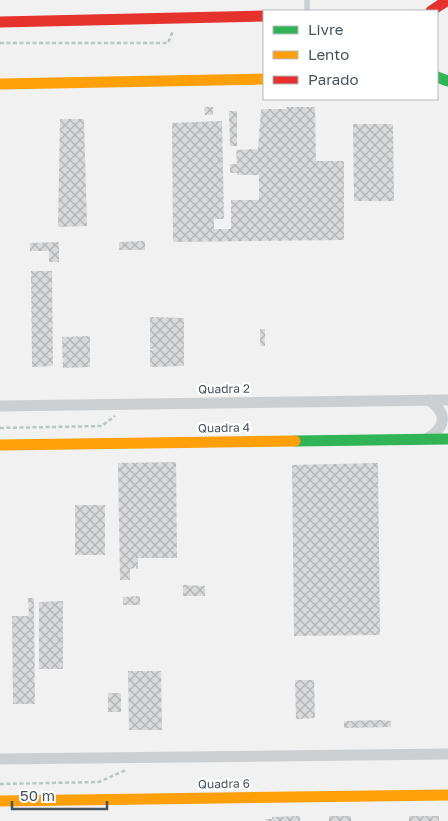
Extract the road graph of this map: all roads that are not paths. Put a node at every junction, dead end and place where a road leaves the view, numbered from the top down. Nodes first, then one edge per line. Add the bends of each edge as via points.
1 (448, 0) edge
2 (433, 10) edge
3 (263, 16) edge
4 (0, 22) edge
5 (263, 79) edge
6 (0, 84) edge
7 (428, 400) junction
8 (448, 400) edge
9 (0, 406) edge
10 (428, 438) junction
11 (448, 439) edge
12 (0, 445) edge
13 (448, 754) edge
14 (0, 759) edge
15 (448, 795) edge
16 (0, 801) edge

1 - 2 street
3 - 4 street
5 - 6 street
7 - 8 street, Quadra 2
7 - 9 street, Quadra 2
7 - 10 street via 439,407 443,420 438,432
10 - 11 street, Quadra 4
10 - 12 street, Quadra 4
13 - 14 street
15 - 16 street, Quadra 6

